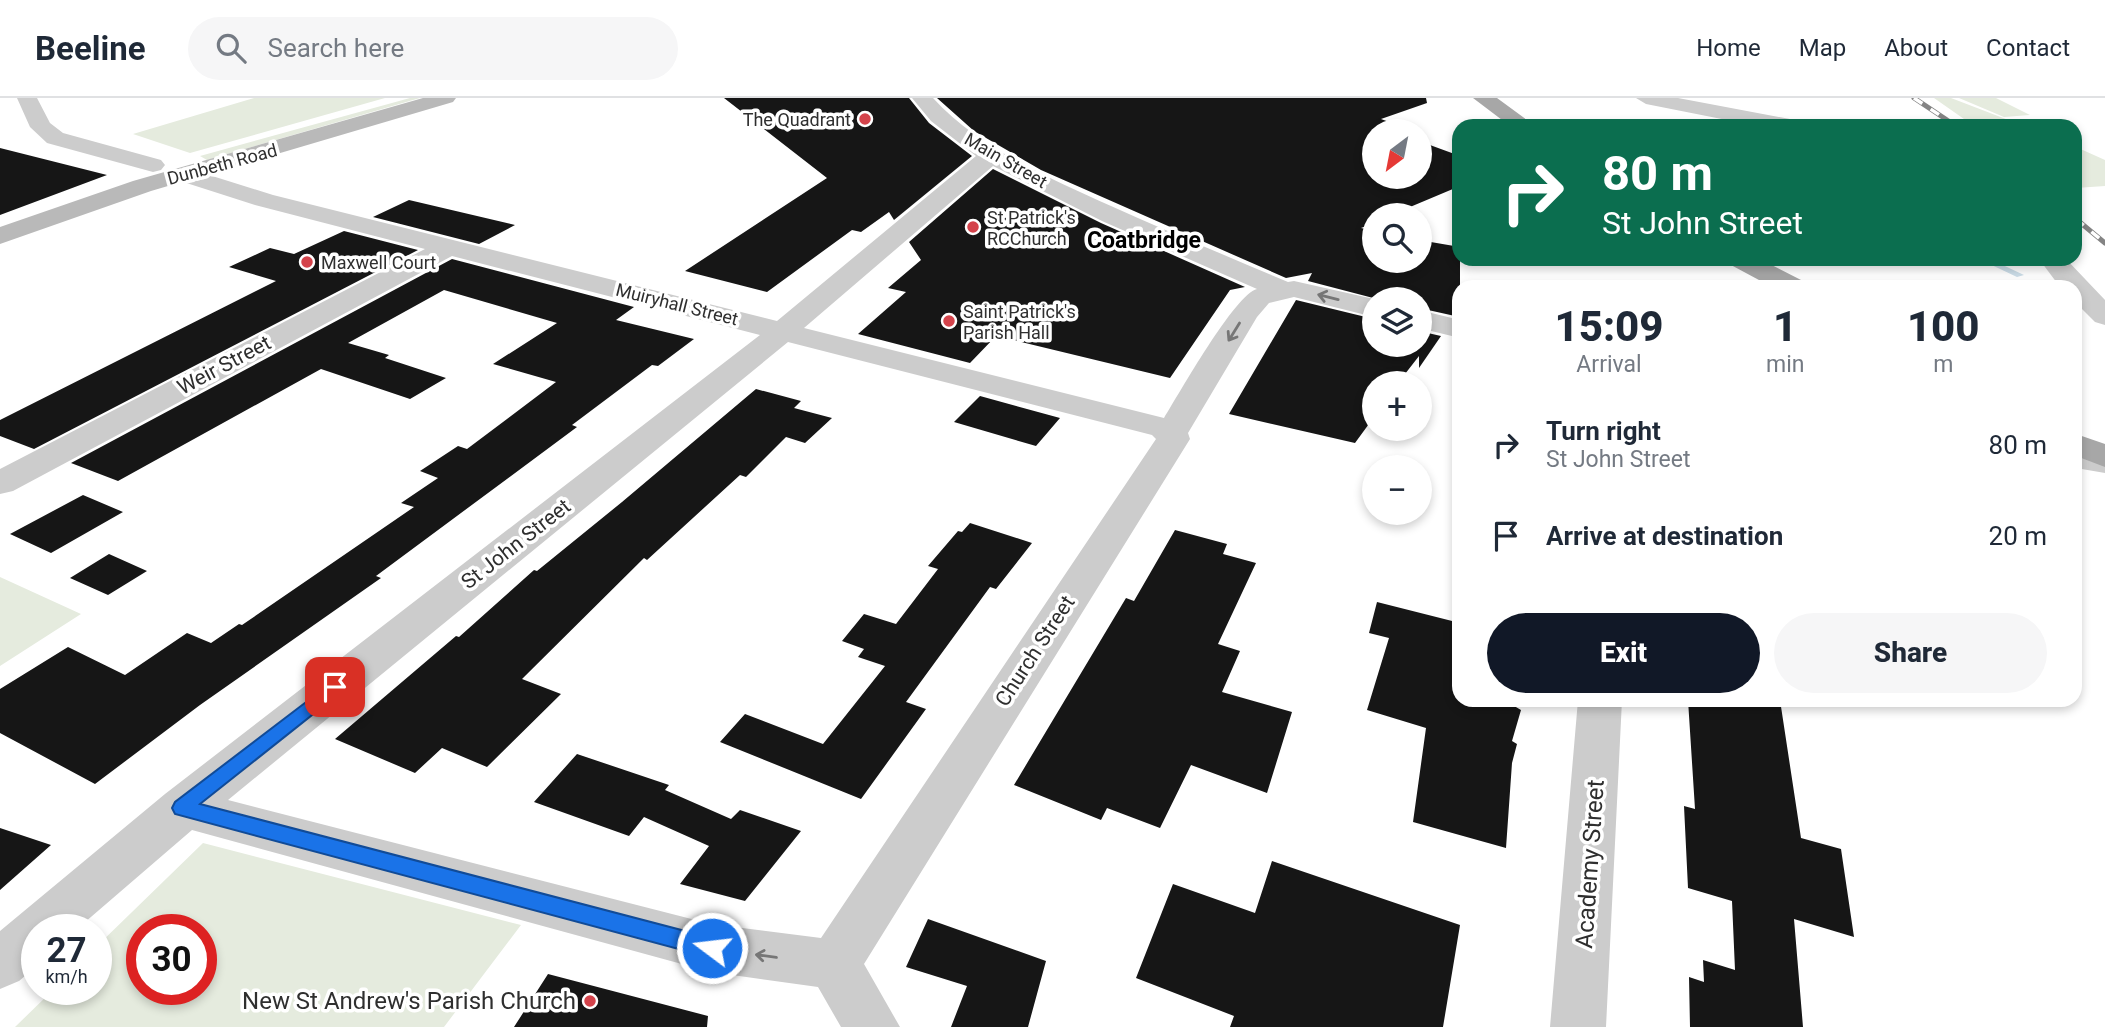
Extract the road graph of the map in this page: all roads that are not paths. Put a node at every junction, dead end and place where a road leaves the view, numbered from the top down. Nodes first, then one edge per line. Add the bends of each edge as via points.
1 (27, 98) edge
2 (446, 98) edge
3 (922, 98) edge
4 (1483, 98) edge
5 (1646, 98) edge
6 (1512, 119) edge
7 (1754, 119) edge
8 (990, 156) junction
9 (153, 165) dead end
10 (182, 174) junction
11 (0, 236) edge
12 (448, 247) junction
13 (1754, 266) edge
14 (2058, 266) edge
15 (1780, 280) edge
16 (2069, 280) edge
17 (1283, 290) junction
18 (2082, 294) edge
19 (1362, 305) edge
20 (2105, 316) edge
21 (1432, 322) edge
22 (1452, 327) edge
23 (783, 332) junction
24 (2082, 428) edge
25 (1171, 433) junction
26 (2105, 438) edge
27 (2082, 447) edge
28 (2105, 457) edge
29 (2082, 459) edge
30 (2105, 463) edge
31 (0, 483) edge
32 (1600, 707) edge
33 (182, 808) junction
34 (58, 914) edge
35 (21, 946) edge
36 (0, 964) edge
37 (834, 965) junction
38 (872, 1027) edge
39 (1578, 1027) edge

1 - 9 street via 41,127 55,138
2 - 10 main road, Dunbeth Road
3 - 8 street, Main Street via 956,132
4 - 6 main road
5 - 7 street
8 - 17 street, Main Street
8 - 23 street, St John Street
10 - 11 main road, Dunbeth Road via 80,205
10 - 12 street, Muiryhall Street
12 - 23 street, Muiryhall Street
12 - 31 street, Weir Street
13 - 15 main road
14 - 16 street
19 -> 17 street, Main Street
17 -> 25 street, Church Street via 1259,297 1245,314
18 - 20 street
21 - 22 street
23 - 25 street, Muiryhall Street
23 - 33 street, St John Street
24 - 26 main road
25 - 37 street, Church Street via 1172,439
27 - 28 main road
29 - 30 street
32 - 39 street, Academy Street
33 - 34 street, St John Street
37 -> 33 street via 712,948
35 - 36 street, St John Street
37 - 38 street

